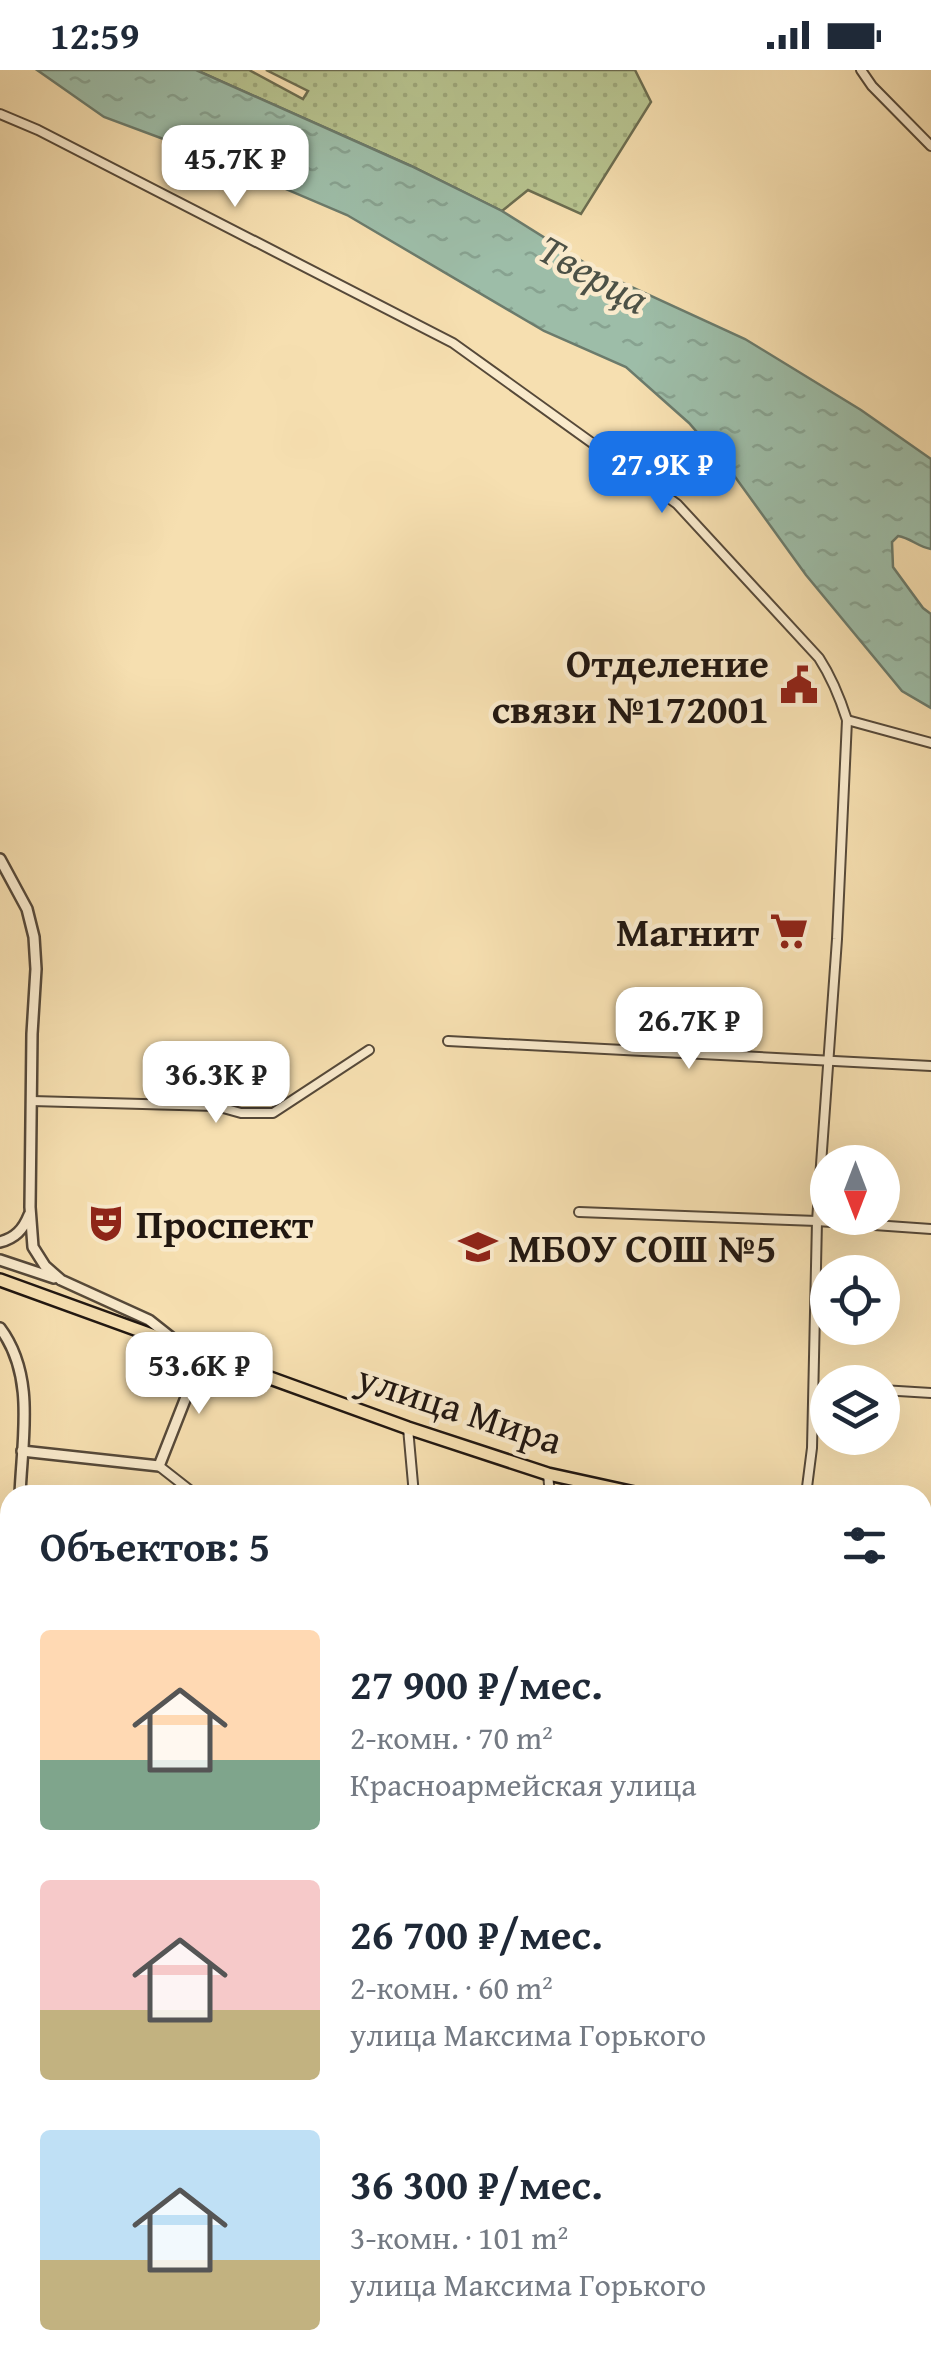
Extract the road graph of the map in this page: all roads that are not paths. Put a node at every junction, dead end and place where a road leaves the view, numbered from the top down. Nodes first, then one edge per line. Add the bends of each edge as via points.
1 (861, 70) edge
2 (0, 114) edge
3 (931, 146) edge
4 (847, 720) junction
5 (931, 743) edge
6 (0, 859) edge
7 (448, 1041) dead end
8 (369, 1050) dead end
9 (830, 1061) junction
10 (931, 1066) edge
11 (32, 1101) junction
12 (824, 1145) edge
13 (30, 1207) junction
14 (579, 1212) dead end
15 (810, 1222) edge
16 (900, 1227) edge
17 (931, 1229) edge
18 (818, 1235) edge
19 (4, 1241) edge
20 (33, 1247) junction
21 (0, 1260) edge
22 (0, 1280) edge
23 (61, 1280) junction
24 (0, 1328) edge
25 (183, 1348) junction
26 (203, 1354) junction
27 (815, 1365) edge
28 (900, 1391) edge
29 (931, 1393) edge
30 (408, 1428) junction
31 (22, 1452) junction
32 (811, 1455) edge
33 (159, 1466) junction
34 (548, 1474) junction
35 (20, 1485) edge
36 (183, 1485) edge
37 (413, 1485) edge
38 (549, 1485) edge
39 (598, 1485) edge
40 (807, 1485) edge

1 - 3 street
2 - 4 street via 453,343 677,504 819,658
4 - 5 street
4 - 9 street
6 - 11 street via 24,900 34,937
7 - 9 street
8 - 11 street via 273,1113
9 - 10 street
9 - 12 street
11 - 13 street
13 - 19 street via 24,1226
13 - 20 street
14 - 15 street
16 - 17 street
18 - 27 street
19 - 20 street
20 - 23 street, улица Мира
21 - 23 street
22 - 25 main road
23 - 25 street, улица Мира via 149,1320
24 - 31 street via 22,1377
25 - 26 main road, улица Мира
26 - 30 main road, улица Мира
26 - 33 street
28 - 29 street
30 - 34 main road, улица Мира
30 - 37 street
31 - 33 street
31 - 35 street
32 - 40 street
33 - 36 street
34 - 38 street
34 - 39 main road, улица Мира

